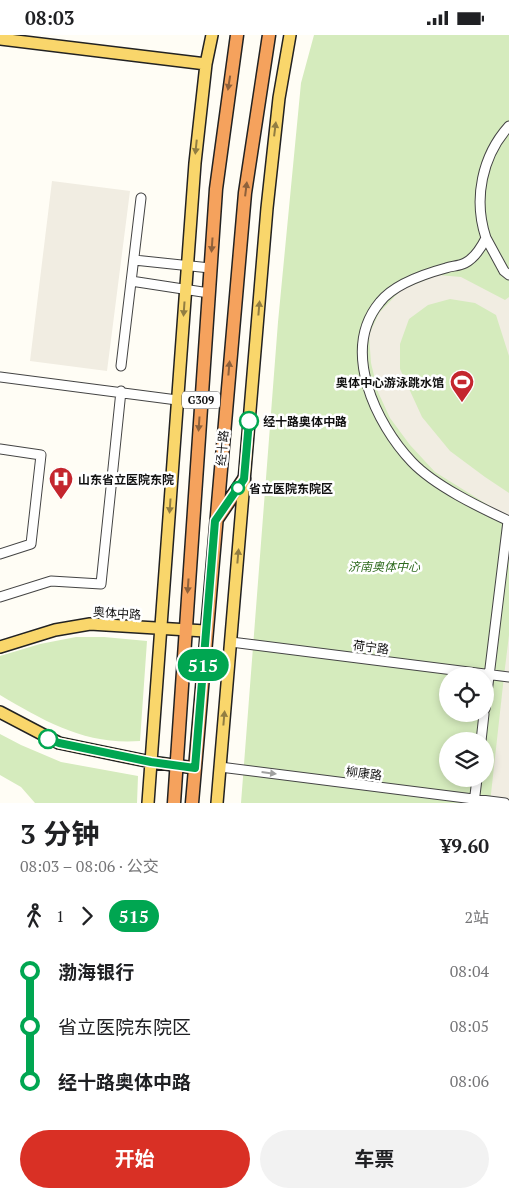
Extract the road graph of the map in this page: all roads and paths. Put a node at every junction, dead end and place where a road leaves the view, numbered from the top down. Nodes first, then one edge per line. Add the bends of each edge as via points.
1 (212, 35) edge
2 (237, 35) edge
3 (269, 35) edge
4 (290, 35) edge
5 (0, 39) edge
6 (206, 64) junction
7 (509, 126) edge
8 (141, 198) dead end
9 (486, 238) junction
10 (134, 261) junction
11 (187, 266) junction
12 (210, 269) junction
13 (509, 275) edge
14 (131, 281) junction
15 (185, 290) junction
16 (209, 293) junction
17 (121, 367) dead end
18 (0, 377) edge
19 (121, 391) junction
20 (177, 400) junction
21 (0, 449) edge
22 (244, 479) junction
23 (215, 521) junction
24 (509, 521) edge
25 (0, 554) edge
26 (0, 597) edge
27 (185, 629) junction
28 (161, 630) junction
29 (205, 631) junction
30 (231, 642) junction
31 (0, 647) edge
32 (490, 667) edge
33 (439, 668) edge
34 (494, 675) edge
35 (509, 677) edge
36 (0, 712) edge
37 (151, 762) junction
38 (176, 765) junction
39 (220, 767) junction
40 (195, 768) junction
41 (475, 787) edge
42 (474, 801) edge
43 (148, 803) edge
44 (174, 803) edge
45 (192, 803) edge
46 (217, 803) edge
47 (505, 803) edge

1 - 6 main road
2 -> 12 highway, 经十路 / G309 via 216,189
23 -> 3 highway, 经十路 / G309 via 245,193
22 -> 4 main road, 经十路 via 273,149
5 - 6 main road
6 -> 11 main road
7 - 9 street via 495,142 480,185
8 - 10 street
9 - 13 street
9 - 24 street via 477,253 465,263 404,283 380,301 366,328 362,356 365,379 380,417 413,463 459,496
10 - 11 street
10 - 14 street
11 - 12 street
11 - 15 main road
12 - 16 highway, 经十路 / G309
14 - 15 street
14 - 17 street
15 - 16 street
15 -> 20 main road
16 -> 27 highway, 经十路 / G309
18 - 19 street
19 - 20 street
19 - 26 street via 102,584 51,581
20 -> 28 main road
21 - 25 street via 41,455 31,544
22 - 23 highway
30 -> 22 main road, 经十路
23 - 29 highway, 经十路 / G309
24 - 32 street
27 - 28 main road, 奥体中路
27 - 29 main road, 奥体中路
27 - 38 highway, 经十路 / G309
28 - 31 main road, 奥体中路 via 90,624 56,630
28 - 37 main road
29 - 40 highway, 经十路 / G309
30 - 33 street, 荷宁路
39 -> 30 main road, 经十路
34 - 35 street, 荷宁路
36 - 37 main road via 59,743
37 - 38 main road
37 - 43 main road
38 - 40 main road
38 - 44 highway, 经十路 / G309
39 -> 42 street, 柳康路
39 - 46 main road, 经十路
40 - 45 highway, 经十路 / G309
41 - 42 street
42 - 47 street, 柳康路

